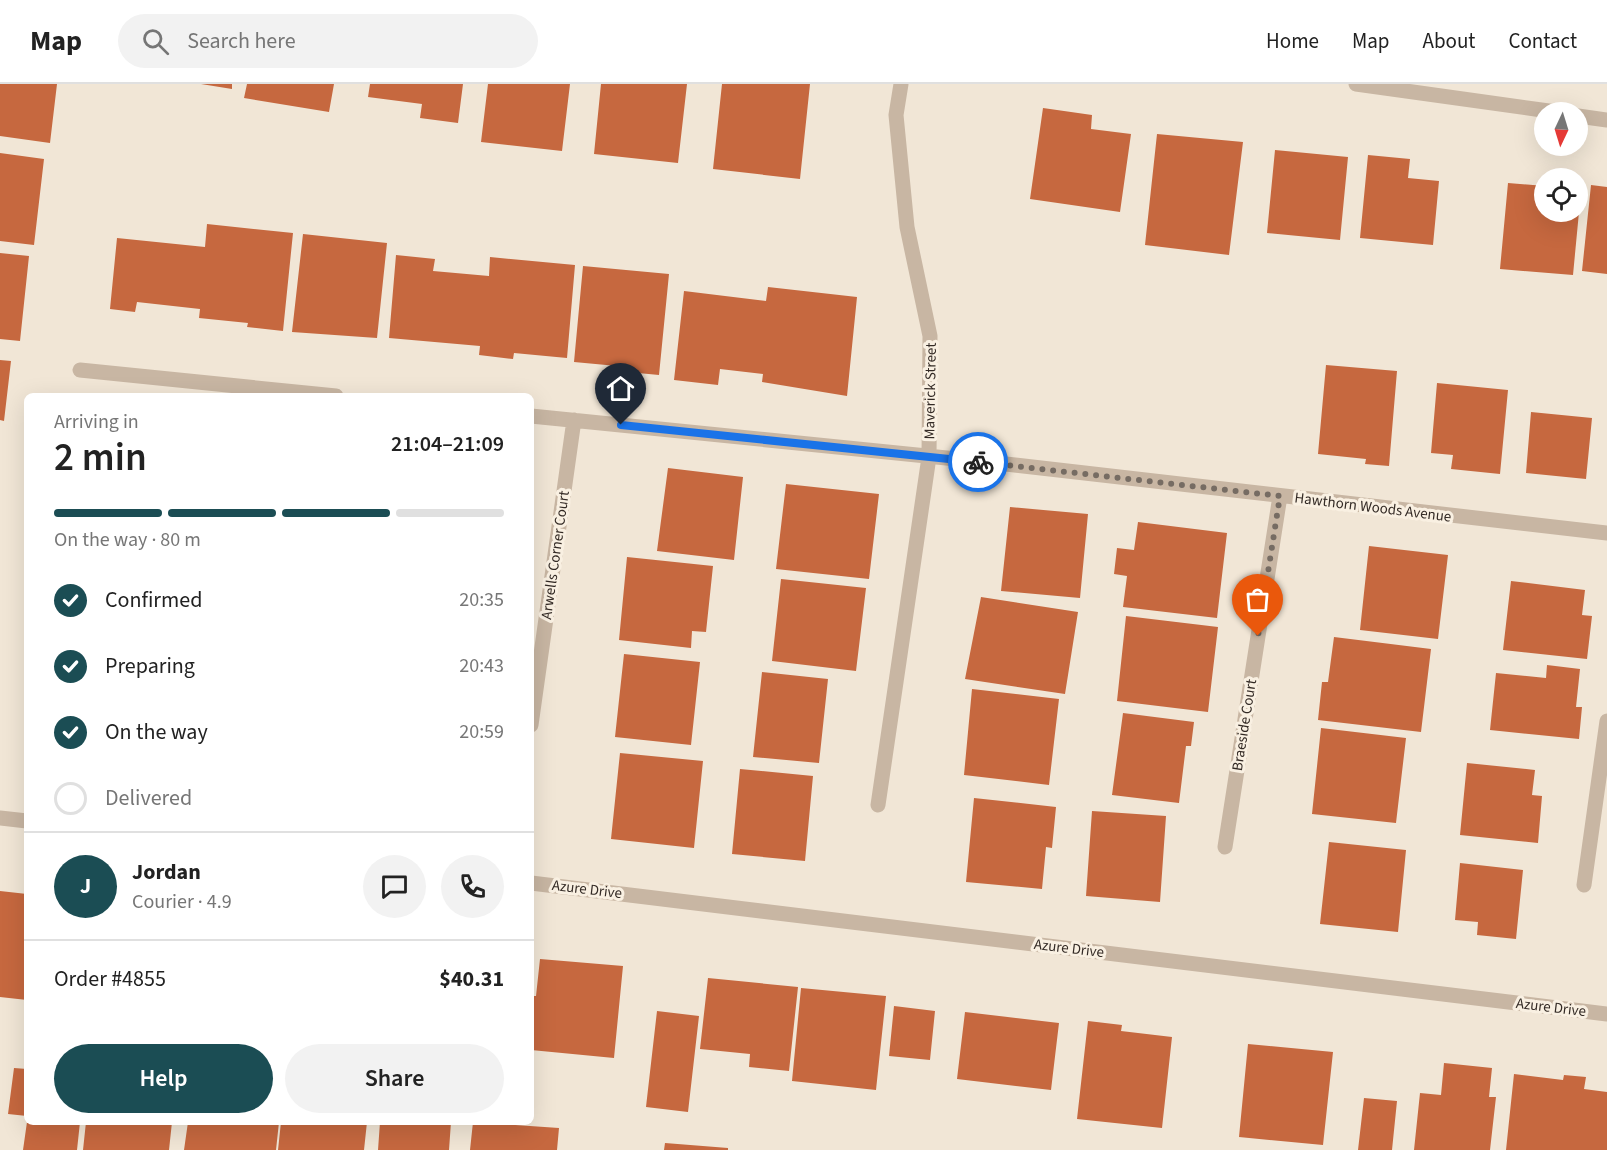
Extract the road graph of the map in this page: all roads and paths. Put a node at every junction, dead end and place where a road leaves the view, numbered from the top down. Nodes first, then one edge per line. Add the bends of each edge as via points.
1 (902, 84) edge
2 (1356, 84) edge
3 (1534, 109) edge
4 (1588, 117) edge
5 (1607, 120) edge
6 (80, 370) dead end
7 (226, 390) edge
8 (281, 393) edge
9 (534, 416) edge
10 (574, 420) junction
11 (929, 457) junction
12 (1280, 496) junction
13 (1607, 533) edge
14 (534, 704) edge
15 (1607, 721) edge
16 (878, 805) dead end
17 (0, 818) edge
18 (24, 821) edge
19 (1225, 847) dead end
20 (534, 883) edge
21 (1584, 885) dead end
22 (1607, 1014) edge

1 - 11 street, Maverick Street via 896,116 907,227 930,336
2 - 3 street
4 - 5 street
6 - 7 street
7 - 8 street
9 - 10 street, Hawthorn Woods Avenue
10 - 11 street, Hawthorn Woods Avenue
10 - 14 street, Arwells Corner Court
11 - 12 street, Hawthorn Woods Avenue
11 - 16 street, Maverick Street
12 - 13 street, Hawthorn Woods Avenue
12 - 19 street, Braeside Court
15 - 21 street
17 - 18 street
20 - 22 street, Azure Drive

